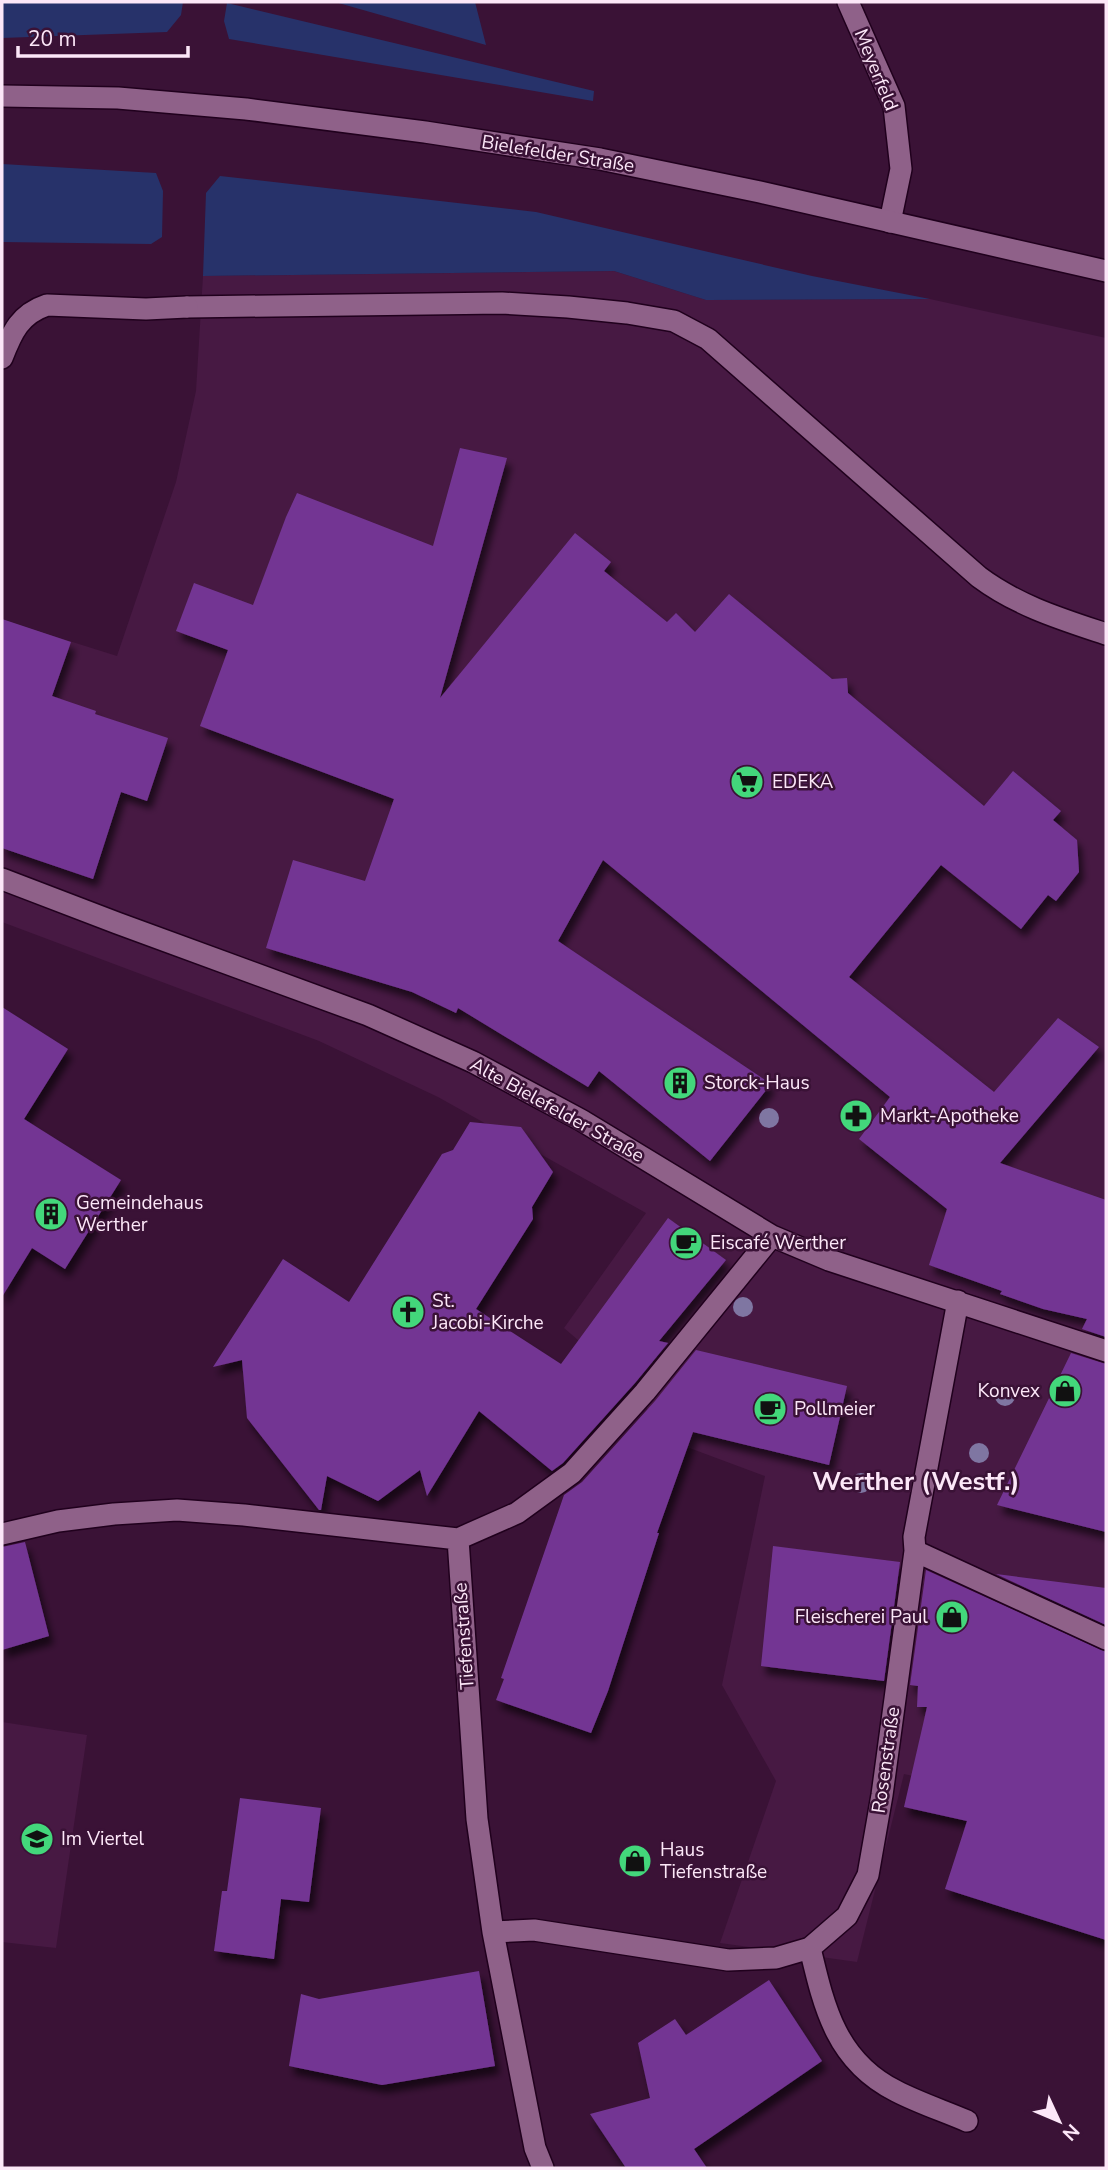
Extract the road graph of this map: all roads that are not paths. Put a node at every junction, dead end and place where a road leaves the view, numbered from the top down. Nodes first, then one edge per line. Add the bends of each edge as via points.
1 (848, 2) edge
2 (2, 96) edge
3 (890, 222) junction
4 (1106, 271) edge
5 (2, 358) edge
6 (1106, 634) edge
7 (2, 878) edge
8 (772, 1236) junction
9 (958, 1301) junction
10 (1106, 1350) edge
11 (2, 1534) edge
12 (458, 1539) junction
13 (915, 1551) junction
14 (1106, 1639) edge
15 (493, 1932) junction
16 (810, 1948) junction
17 (967, 2121) dead end
18 (543, 2168) edge

1 - 3 street, Meyerfeld via 894,106 901,169
2 - 3 street, Bielefelder Straße via 118,98 425,132 600,159
3 - 4 street, Bielefelder Straße
5 - 6 street via 18,324 31,310 47,305 146,309 502,303 674,321 708,339 979,578 1000,593
7 - 8 street, Alte Bielefelder Straße via 368,1014 473,1062 581,1120
8 - 9 street, Alte Bielefelder Straße via 830,1260
8 - 12 street via 572,1474 517,1513
9 - 10 street, Alte Bielefelder Straße
9 - 13 street, Rosenstraße
11 - 12 street via 58,1521 177,1510
12 - 15 street, Tiefenstraße via 477,1819
13 - 14 street
13 - 16 street, Rosenstraße via 868,1875 847,1916
15 - 16 street, Rosenstraße via 534,1930 728,1960 776,1958
15 - 18 street, Tiefenstraße via 535,2148
16 - 17 street via 823,2002 835,2033 851,2054 895,2091

